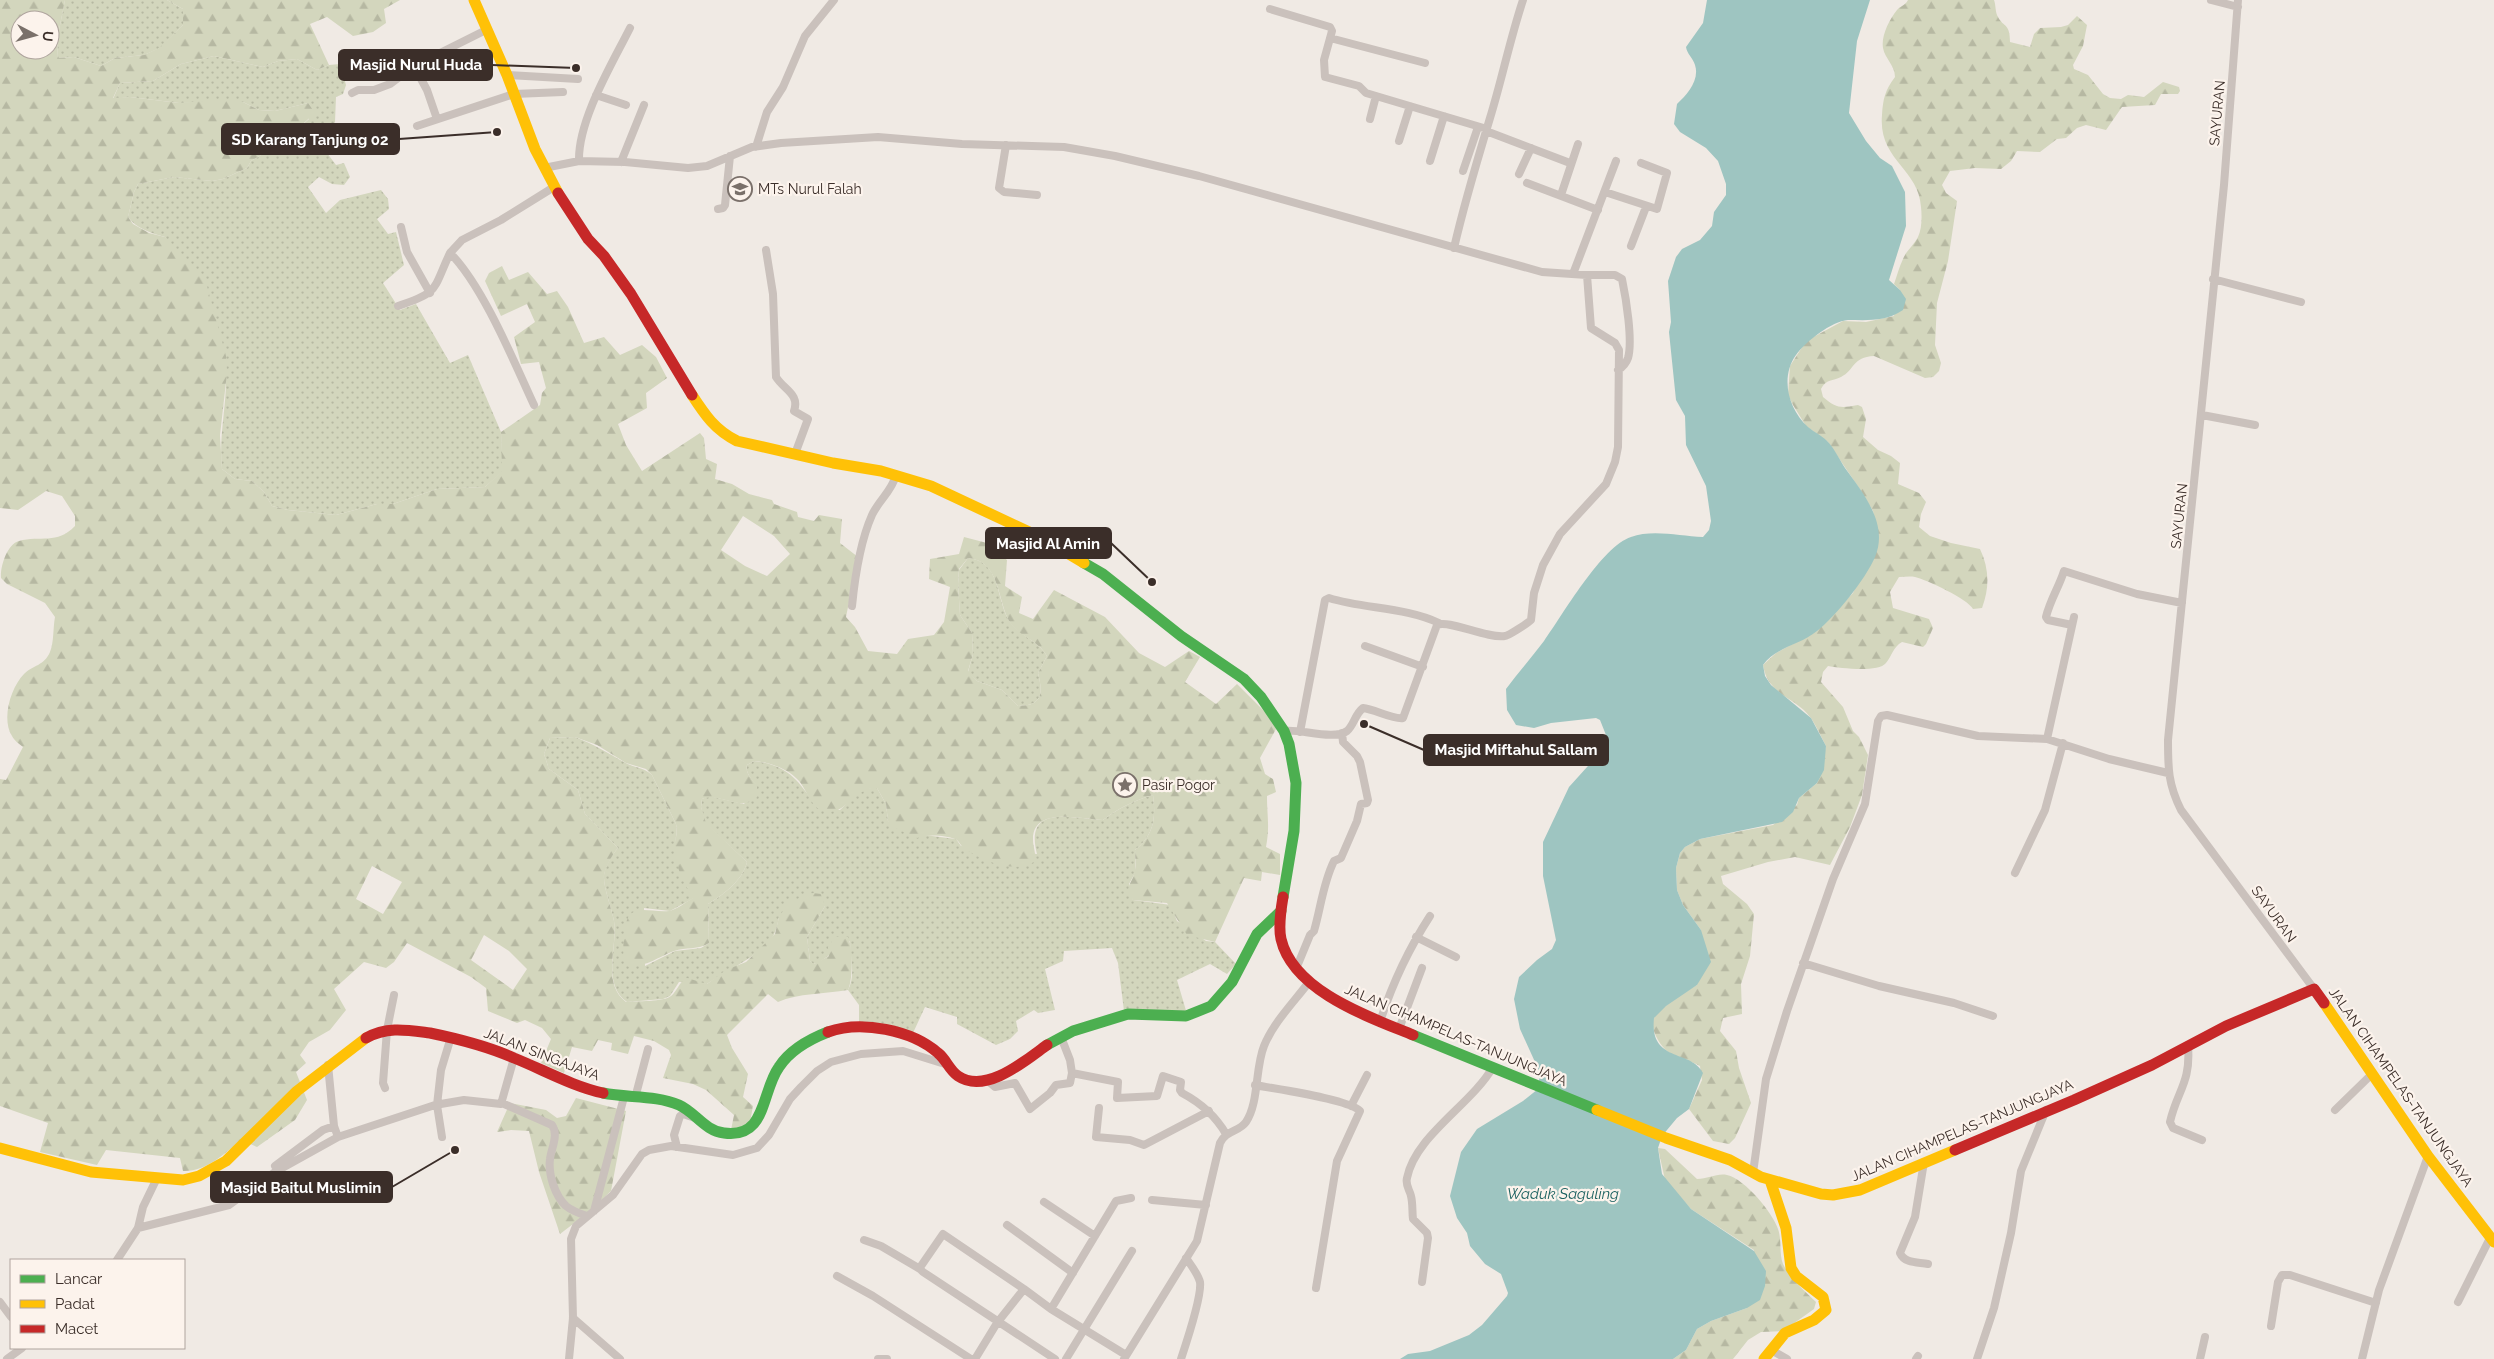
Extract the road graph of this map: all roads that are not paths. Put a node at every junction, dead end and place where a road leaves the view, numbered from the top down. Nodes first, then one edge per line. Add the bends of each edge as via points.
1 (474, 0) edge
2 (834, 0) edge
3 (1523, 0) edge
4 (2211, 0) edge
5 (2238, 3) edge
6 (1270, 9) dead end
7 (630, 28) dead end
8 (486, 30) junction
9 (1330, 38) junction
10 (1425, 62) dead end
11 (414, 66) junction
12 (507, 75) junction
13 (578, 79) dead end
14 (563, 92) dead end
15 (352, 93) dead end
16 (514, 94) junction
17 (596, 95) junction
18 (1376, 96) junction
19 (626, 105) dead end
20 (644, 105) dead end
21 (1410, 106) junction
22 (1444, 116) junction
23 (1370, 118) dead end
24 (437, 119) junction
25 (417, 126) dead end
26 (1478, 127) junction
27 (1486, 130) junction
28 (1399, 141) dead end
29 (1578, 144) dead end
30 (1006, 145) junction
31 (756, 147) junction
32 (1531, 148) junction
33 (730, 156) junction
34 (579, 161) junction
35 (1430, 161) dead end
36 (1616, 161) dead end
37 (621, 162) junction
38 (1570, 163) junction
39 (1640, 163) dead end
40 (544, 168) junction
41 (1464, 171) dead end
42 (1519, 174) dead end
43 (1527, 183) dead end
44 (554, 187) junction
45 (1605, 192) junction
46 (1037, 195) dead end
47 (1561, 195) junction
48 (1646, 207) junction
49 (718, 209) dead end
50 (1598, 210) junction
51 (401, 227) dead end
52 (1631, 246) dead end
53 (1454, 248) junction
54 (766, 250) dead end
55 (450, 253) junction
56 (1574, 274) junction
57 (1587, 275) junction
58 (2213, 279) junction
59 (430, 293) junction
60 (2301, 302) dead end
61 (398, 306) dead end
62 (1618, 370) junction
63 (534, 405) dead end
64 (2202, 415) junction
65 (2255, 425) dead end
66 (794, 454) junction
67 (896, 475) junction
68 (2182, 603) junction
69 (852, 606) dead end
70 (1439, 623) junction
71 (1366, 646) dead end
72 (1423, 667) junction
73 (1284, 731) junction
74 (1300, 732) junction
75 (1342, 733) junction
76 (2047, 739) junction
77 (2063, 743) junction
78 (2168, 773) junction
79 (2015, 873) dead end
80 (1281, 911) junction
81 (1430, 916) dead end
82 (1416, 937) junction
83 (1456, 957) dead end
84 (1803, 963) junction
85 (1422, 968) dead end
86 (1296, 969) junction
87 (1309, 982) junction
88 (2314, 989) junction
89 (394, 995) dead end
90 (1993, 1016) dead end
91 (1380, 1022) junction
92 (1399, 1029) junction
93 (387, 1030) junction
94 (450, 1037) junction
95 (1061, 1037) junction
96 (2188, 1046) junction
97 (648, 1049) dead end
98 (514, 1058) junction
99 (328, 1065) junction
100 (948, 1065) junction
101 (1493, 1067) junction
102 (1072, 1073) junction
103 (2372, 1074) junction
104 (1367, 1075) dead end
105 (987, 1080) junction
106 (1255, 1085) junction
107 (385, 1088) dead end
108 (630, 1098) junction
109 (502, 1103) junction
110 (437, 1105) junction
111 (1350, 1106) junction
112 (1099, 1108) dead end
113 (2046, 1110) junction
114 (2335, 1110) dead end
115 (1208, 1111) junction
116 (696, 1119) junction
117 (334, 1126) junction
118 (1226, 1134) junction
119 (338, 1137) junction
120 (442, 1137) dead end
121 (2202, 1140) dead end
122 (677, 1147) junction
123 (0, 1148) edge
124 (2428, 1156) junction
125 (1924, 1162) junction
126 (275, 1166) dead end
127 (1753, 1173) junction
128 (157, 1178) junction
129 (1770, 1180) junction
130 (1131, 1198) dead end
131 (1152, 1200) dead end
132 (1044, 1202) dead end
133 (1206, 1205) junction
134 (594, 1211) junction
135 (587, 1216) junction
136 (1007, 1225) dead end
137 (138, 1228) junction
138 (1095, 1236) junction
139 (864, 1240) dead end
140 (2492, 1240) edge
141 (1132, 1251) dead end
142 (1186, 1258) junction
143 (118, 1259) edge
144 (1928, 1264) dead end
145 (920, 1268) junction
146 (1073, 1273) junction
147 (837, 1276) dead end
148 (1422, 1282) dead end
149 (1316, 1288) dead end
150 (1024, 1289) junction
151 (0, 1302) edge
152 (2458, 1302) dead end
153 (2376, 1303) junction
154 (1051, 1309) junction
155 (10, 1316) edge
156 (573, 1318) junction
157 (997, 1323) junction
158 (2271, 1326) dead end
159 (1085, 1328) junction
160 (2205, 1337) dead end
161 (21, 1349) edge
162 (1767, 1355) edge
163 (1125, 1357) edge
164 (569, 1358) edge
165 (7, 1359) edge
166 (620, 1359) edge
167 (878, 1359) edge
168 (887, 1359) edge
169 (971, 1359) edge
170 (975, 1359) edge
171 (1055, 1359) edge
172 (1066, 1359) edge
173 (1182, 1359) edge
174 (1786, 1359) edge
175 (1977, 1359) edge
176 (2200, 1359) edge
177 (2362, 1359) edge

1 - 8 main road, JALAN CIHAMPELAS-TANJUNGJAYA
2 - 31 street via 805,36 783,87 767,112
3 - 27 street
4 - 5 street
5 - 58 street, SAYURAN
6 - 9 street via 1330,27
7 - 17 street
8 - 11 street
8 - 12 main road, JALAN CIHAMPELAS-TANJUNGJAYA
9 - 10 street
9 - 18 street via 1324,60 1325,77 1359,86
11 - 15 street via 390,84
11 - 24 street
12 - 13 street
12 - 16 main road, JALAN CIHAMPELAS-TANJUNGJAYA
14 - 16 street
16 - 24 street
16 - 40 main road, JALAN CIHAMPELAS-TANJUNGJAYA
17 - 19 street
17 - 34 street via 582,136
18 - 21 street
18 - 23 street
20 - 37 street
21 - 22 street
21 - 28 street
22 - 26 street
22 - 35 street
24 - 25 street
26 - 27 street
26 - 41 street
27 - 32 street
27 - 53 street
29 - 38 street
30 - 31 street via 878,137 781,142
30 - 46 street via 999,188 1004,192
30 - 53 street via 1064,147 1115,156 1199,176
31 - 33 street
32 - 38 street
32 - 42 street
33 - 37 street via 707,166 688,168
33 - 49 street via 725,205
34 - 37 street
34 - 40 street
36 - 45 street
38 - 47 street
39 - 48 street via 1667,173 1657,209
40 - 44 main road, JALAN CIHAMPELAS-TANJUNGJAYA
43 - 47 street
44 - 55 street via 502,220 462,240
44 - 66 main road, JALAN CIHAMPELAS-TANJUNGJAYA via 588,239 631,294 710,423 730,439
45 - 48 street
45 - 50 street
47 - 50 street
48 - 52 street
50 - 56 street
51 - 59 street via 408,252
53 - 56 street via 1542,272
54 - 66 street via 772,294 776,377 781,386 794,394 794,411 808,419
55 - 59 street via 439,281
55 - 63 street via 461,264 491,317
56 - 57 street
57 - 62 street via 1590,324 1594,331 1618,346
57 - 62 street via 1615,275 1622,279 1629,322 1629,356
58 - 60 street
58 - 64 street, SAYURAN
59 - 61 street
62 - 70 street via 1615,462 1606,484 1560,534 1543,565 1534,592 1531,620 1505,636
64 - 65 street
64 - 68 street, SAYURAN
66 - 67 main road, JALAN CIHAMPELAS-TANJUNGJAYA
67 - 69 street via 872,516 860,558
67 - 73 main road, JALAN CIHAMPELAS-TANJUNGJAYA via 945,491 1058,546 1103,574 1181,636 1244,679
68 - 76 street via 2137,594 2064,571 2046,617 2048,620 2073,621
68 - 78 street, SAYURAN via 2168,740
70 - 72 street
70 - 74 street via 1329,598 1326,600
71 - 72 street
72 - 75 street via 1403,718 1363,708 1347,731
73 - 74 street
73 - 80 main road, JALAN CIHAMPELAS-TANJUNGJAYA via 1294,766 1296,790 1294,831
74 - 75 street via 1317,735
75 - 86 street via 1342,742 1360,762 1368,800 1367,804 1361,804 1341,858 1334,860 1330,869 1314,931
76 - 77 street
76 - 84 street via 1978,736 1881,716 1865,804 1835,873
77 - 78 street via 2109,759
77 - 79 street via 2045,810
78 - 88 street, SAYURAN via 2171,790 2181,810
80 - 86 main road, JALAN CIHAMPELAS-TANJUNGJAYA via 1281,938
80 - 95 main road, JALAN SINGAJAYA via 1259,932 1220,999 1198,1014 1187,1018 1123,1014
81 - 82 street
82 - 83 street
82 - 91 street
84 - 90 street
84 - 127 street via 1766,1079
85 - 92 street
86 - 87 main road, JALAN CIHAMPELAS-TANJUNGJAYA
87 - 91 main road, JALAN CIHAMPELAS-TANJUNGJAYA via 1335,1000
87 - 106 street via 1264,1045
88 - 96 main road, JALAN CIHAMPELAS-TANJUNGJAYA via 2269,1006
88 - 103 main road, JALAN CIHAMPELAS-TANJUNGJAYA
89 - 93 street
91 - 92 main road, JALAN CIHAMPELAS-TANJUNGJAYA
92 - 101 main road, JALAN CIHAMPELAS-TANJUNGJAYA
93 - 94 main road, JALAN SINGAJAYA
93 - 99 main road, JALAN SINGAJAYA via 370,1035
93 - 107 street
94 - 98 main road, JALAN SINGAJAYA
94 - 110 street via 441,1070
95 - 102 street
95 - 105 main road, JALAN SINGAJAYA via 1000,1078
96 - 113 main road, JALAN CIHAMPELAS-TANJUNGJAYA
96 - 121 street via 2188,1076 2170,1122 2173,1128
97 - 108 street
98 - 108 main road, JALAN SINGAJAYA via 573,1085
98 - 109 street
99 - 117 street
99 - 128 main road, JALAN SINGAJAYA via 221,1165 194,1178
100 - 105 main road, JALAN SINGAJAYA via 951,1072 962,1079
100 - 116 main road, JALAN SINGAJAYA via 941,1054 915,1038 864,1029 832,1031 798,1049 780,1064 762,1113 749,1130 732,1135 722,1133
100 - 122 street via 903,1051 862,1054 831,1062 817,1071 790,1099 769,1135 757,1148 733,1154
101 - 127 main road, JALAN CIHAMPELAS-TANJUNGJAYA via 1666,1138 1730,1160
101 - 148 street via 1484,1084 1422,1146 1407,1178 1413,1219 1428,1238
102 - 105 street via 1070,1083 1056,1085 1030,1109 1015,1083 995,1087
102 - 115 street via 1118,1082 1117,1098 1158,1096 1163,1076 1181,1082 1182,1093
103 - 114 street
103 - 124 main road, JALAN CIHAMPELAS-TANJUNGJAYA
104 - 111 street
106 - 111 street
106 - 118 street via 1246,1123
108 - 116 main road, JALAN SINGAJAYA via 682,1106
108 - 134 street
109 - 110 street via 464,1100
109 - 135 street via 552,1125 555,1136 549,1160 550,1175 568,1208
110 - 119 street
110 - 120 street
111 - 149 street via 1360,1111 1337,1161
112 - 115 street via 1096,1137 1130,1140 1144,1145
113 - 125 main road, JALAN CIHAMPELAS-TANJUNGJAYA
113 - 175 street via 2021,1171 1994,1308
115 - 118 street
116 - 122 street via 683,1114 680,1116 674,1135
117 - 119 street
117 - 126 street via 323,1130
118 - 133 street via 1220,1143
119 - 137 street via 275,1172 229,1205
122 - 134 street via 642,1154 613,1195
123 - 128 main road, JALAN SINGAJAYA via 70,1168
124 - 140 main road, JALAN CIHAMPELAS-TANJUNGJAYA
124 - 153 street
125 - 129 main road, JALAN CIHAMPELAS-TANJUNGJAYA via 1860,1190 1834,1195 1809,1192
125 - 144 street via 1915,1217 1900,1254 1910,1262
127 - 129 main road, JALAN CIHAMPELAS-TANJUNGJAYA
128 - 137 street via 142,1207
129 - 162 main road via 1789,1242 1791,1269 1798,1278 1823,1295 1827,1303 1820,1317 1785,1333
130 - 138 street via 1116,1201
131 - 133 street
132 - 138 street
133 - 142 street via 1197,1241
134 - 135 street
135 - 156 street via 576,1226 571,1239
136 - 146 street
137 - 143 street
138 - 146 street
139 - 145 street
140 - 152 street
141 - 159 street
142 - 163 street
142 - 173 street via 1200,1282 1194,1320
145 - 150 street via 943,1234
145 - 157 street
146 - 154 street
147 - 169 street
150 - 154 street
150 - 157 street
151 - 155 street
153 - 158 street via 2282,1275
153 - 177 street
154 - 159 street
156 - 164 street
156 - 166 street
157 - 170 street
157 - 171 street
159 - 163 street
159 - 172 street
160 - 176 street
161 - 165 street
162 - 174 street
167 - 168 street

